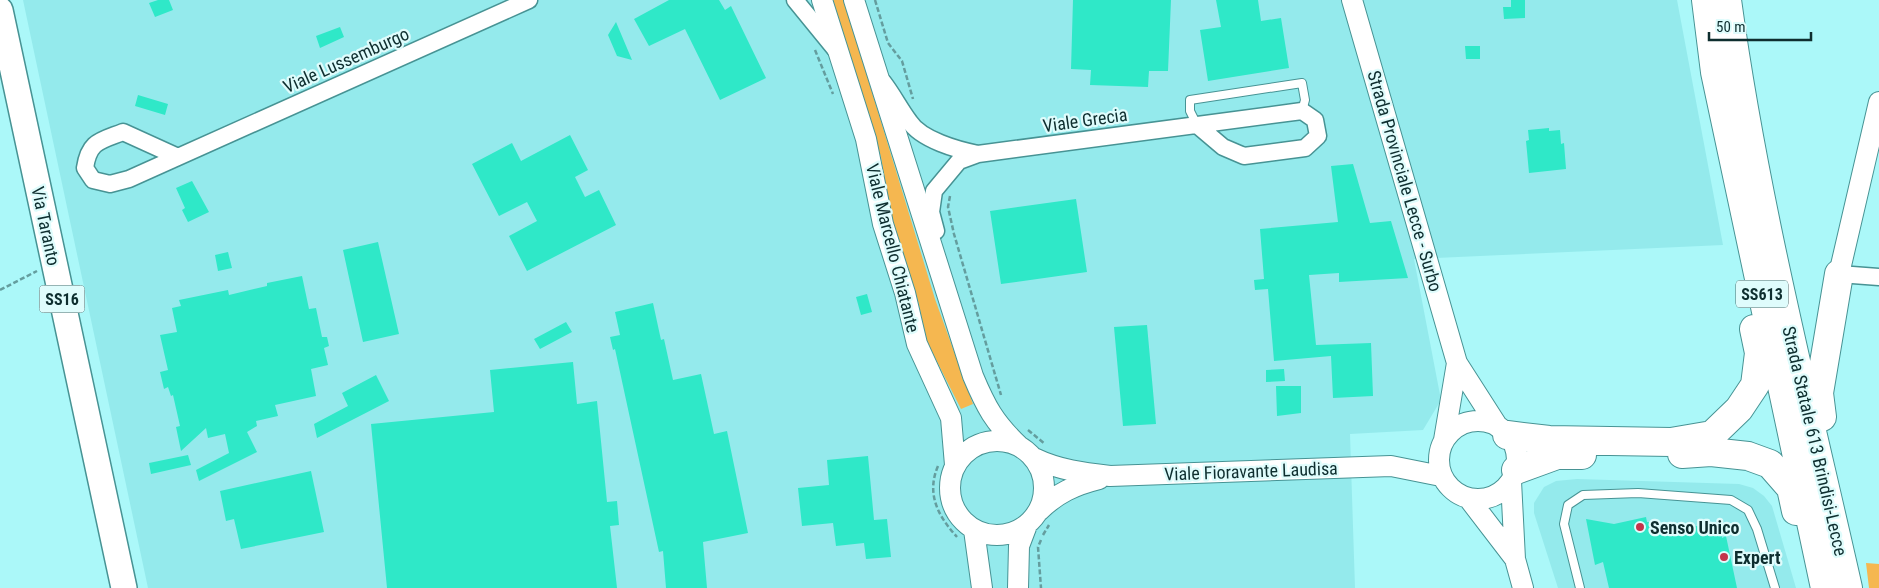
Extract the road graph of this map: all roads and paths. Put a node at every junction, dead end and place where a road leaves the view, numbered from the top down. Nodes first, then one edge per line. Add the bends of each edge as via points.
1 (529, 0) edge
2 (795, 0) edge
3 (822, 0) edge
4 (854, 0) edge
5 (875, 0) edge
6 (1352, 0) edge
7 (1706, 0) edge
8 (1727, 0) edge
9 (0, 10) edge
10 (839, 54) junction
11 (878, 76) junction
12 (1879, 102) edge
13 (914, 104) dead end
14 (1302, 111) junction
15 (1197, 125) junction
16 (978, 154) junction
17 (178, 157) junction
18 (1738, 180) junction
19 (950, 195) dead end
20 (54, 265) junction
21 (1839, 274) junction
22 (1879, 277) edge
23 (0, 290) edge
24 (947, 296) junction
25 (1457, 363) junction
26 (1002, 400) dead end
27 (1503, 431) junction
28 (1031, 445) junction
29 (1442, 446) junction
30 (955, 465) junction
31 (1391, 466) junction
32 (1514, 475) junction
33 (1110, 476) junction
34 (1441, 476) junction
35 (1468, 499) junction
36 (1039, 518) junction
37 (974, 530) junction
38 (1515, 559) junction
39 (124, 588) edge
40 (982, 588) edge
41 (1018, 588) edge
42 (1041, 588) edge
43 (1523, 588) edge
44 (1580, 588) edge
45 (1775, 588) edge
46 (1813, 588) edge
47 (1825, 588) edge
48 (1848, 588) edge
49 (1853, 588) edge

1 - 17 street, Viale Lussemburgo
2 - 10 street
3 - 10 street, Viale Marcello Chiatante
4 - 11 street, Viale Marcello Chiatante
5 - 13 path via 888,43 902,61
6 - 25 street, Strada Provinciale Lecce - Surbo
7 - 18 highway, Strada Statale 613 Brindisi-Lecce / SS613 via 1715,72
8 - 48 highway, Strada Statale 613 Brindisi-Lecce / SS613 via 1736,66 1779,282
9 - 20 main road, Via Taranto / SS16
10 - 30 street, Viale Marcello Chiatante via 866,139 883,224 917,344 950,418
11 - 16 street, Viale Grecia via 910,124 955,150
11 - 24 street, Viale Marcello Chiatante
12 - 21 street
14 - 15 street, Viale Grecia
14 - 15 street via 1315,120 1318,136 1305,148 1244,156 1223,147
14 - 15 lane via 1305,100 1302,83 1190,100 1190,111
15 - 16 street, Viale Grecia
16 - 24 street, Viale Grecia via 959,162 934,191 931,212 942,251
17 - 17 street, Viale Lussemburgo via 122,132 94,144 87,155 85,168 93,180 110,184
18 - 27 highway via 1735,230 1759,353 1755,384 1739,409 1712,434 1671,442 1549,440
18 - 47 highway, Strada Statale 613 Brindisi-Lecce / SS613
19 - 26 path via 948,207 954,234
20 - 23 path
20 - 39 main road, Via Taranto / SS16
21 - 22 street
21 - 49 highway via 1820,393 1821,413 1854,575
24 - 28 street, Viale Marcello Chiatante via 985,406 998,425
25 - 27 street, Strada Provinciale Lecce - Surbo
25 - 29 street, Strada Provinciale Lecce - Surbo
27 - 29 street via 1487,422 1474,421 1452,430
27 - 32 street via 1515,451
28 - 28 path
28 - 30 street via 1005,441 983,443 964,454
28 - 33 street, Viale Fioravante Laudisa via 1050,466
28 - 36 street, Viale Marcello Chiatante via 1044,484
29 - 31 street, Viale Fioravante Laudisa
29 - 34 street via 1438,464
30 - 37 street, Viale Marcello Chiatante via 950,480 954,508 962,521
31 - 33 street, Viale Fioravante Laudisa
31 - 34 street, Viale Fioravante Laudisa
32 - 35 street via 1493,497
32 - 38 street
32 - 46 highway via 1557,455 1642,456 1711,452 1748,456 1770,464 1791,488
33 - 36 street, Viale Fioravante Laudisa via 1078,484 1055,495
34 - 35 street via 1457,494
35 - 38 street
36 - 37 street via 1015,532 1001,535 987,535
36 - 41 street, Viale Marcello Chiatante via 1019,546
36 - 42 path
37 - 40 street
38 - 43 street
44 - 45 lane via 1564,524 1568,505 1582,495 1638,493 1731,500 1748,510

